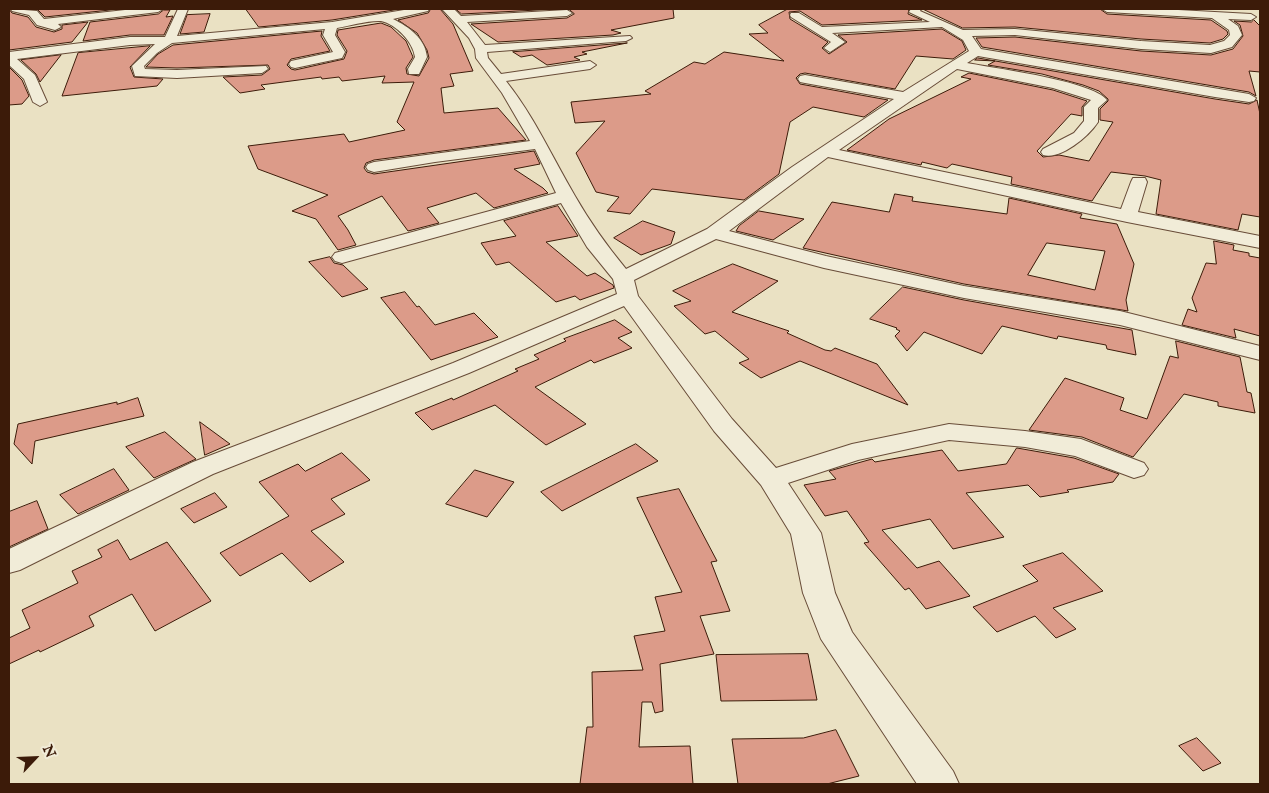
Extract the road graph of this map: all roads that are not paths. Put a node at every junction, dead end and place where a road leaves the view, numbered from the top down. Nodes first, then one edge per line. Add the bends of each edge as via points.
1 (16, 9) edge
2 (158, 9) edge
3 (183, 9) edge
4 (424, 9) edge
5 (916, 9) edge
6 (1107, 9) edge
7 (567, 13) dead end
8 (452, 14) edge
9 (794, 15) dead end
10 (1216, 16) junction
11 (1251, 17) dead end
12 (382, 18) junction
13 (41, 23) junction
14 (327, 23) junction
15 (944, 25) junction
16 (819, 30) junction
17 (964, 33) junction
18 (626, 38) dead end
19 (169, 40) junction
20 (82, 48) junction
21 (830, 48) dead end
22 (482, 49) junction
23 (976, 52) junction
24 (9, 57) edge
25 (295, 64) dead end
26 (590, 64) dead end
27 (957, 65) junction
28 (262, 69) dead end
29 (414, 70) dead end
30 (498, 78) junction
31 (805, 79) dead end
32 (906, 97) junction
33 (1249, 98) dead end
34 (40, 102) dead end
35 (540, 144) junction
36 (825, 152) junction
37 (1049, 152) dead end
38 (374, 167) dead end
39 (1139, 182) dead end
40 (566, 196) junction
41 (1127, 217) junction
42 (714, 233) junction
43 (1260, 242) edge
44 (342, 257) dead end
45 (626, 287) junction
46 (1260, 353) edge
47 (1134, 469) dead end
48 (771, 479) junction
49 (9, 562) edge
50 (939, 784) edge

1 - 13 street via 33,13
2 - 13 street
3 - 19 street
4 - 12 street
5 - 15 street via 914,12
6 - 10 street
7 - 8 street
8 - 22 street
9 - 16 street
10 - 11 street
10 - 17 street via 1234,28 1236,35 1228,44 1211,49 1015,32
12 - 14 street
12 - 29 street via 417,43 421,56
13 - 20 street via 58,27
14 - 19 street
14 - 25 street via 338,55
15 - 16 street
15 - 17 street
16 - 21 street via 839,42
17 - 23 street
18 - 22 street
19 - 20 street via 130,41
19 - 28 street via 153,50 138,66 140,73
20 - 24 street
22 - 30 street via 482,58
23 - 27 street
23 - 33 street
24 - 34 street via 30,78
26 - 30 street
27 - 32 street
27 - 37 street via 1072,89 1100,100 1091,107 1091,122 1079,136
30 - 35 street
31 - 32 street
32 - 36 street
35 - 38 street
35 - 40 street
36 - 41 street
36 - 42 street
39 - 41 street
40 - 44 street
40 - 45 street via 596,247
41 - 43 street
42 - 45 street
42 - 46 street via 824,262 964,292 1120,318
45 - 48 street via 723,425
45 - 49 street via 461,368 203,468
47 - 48 street via 1081,448 949,432 852,453
48 - 50 street via 806,533 819,594 838,638

